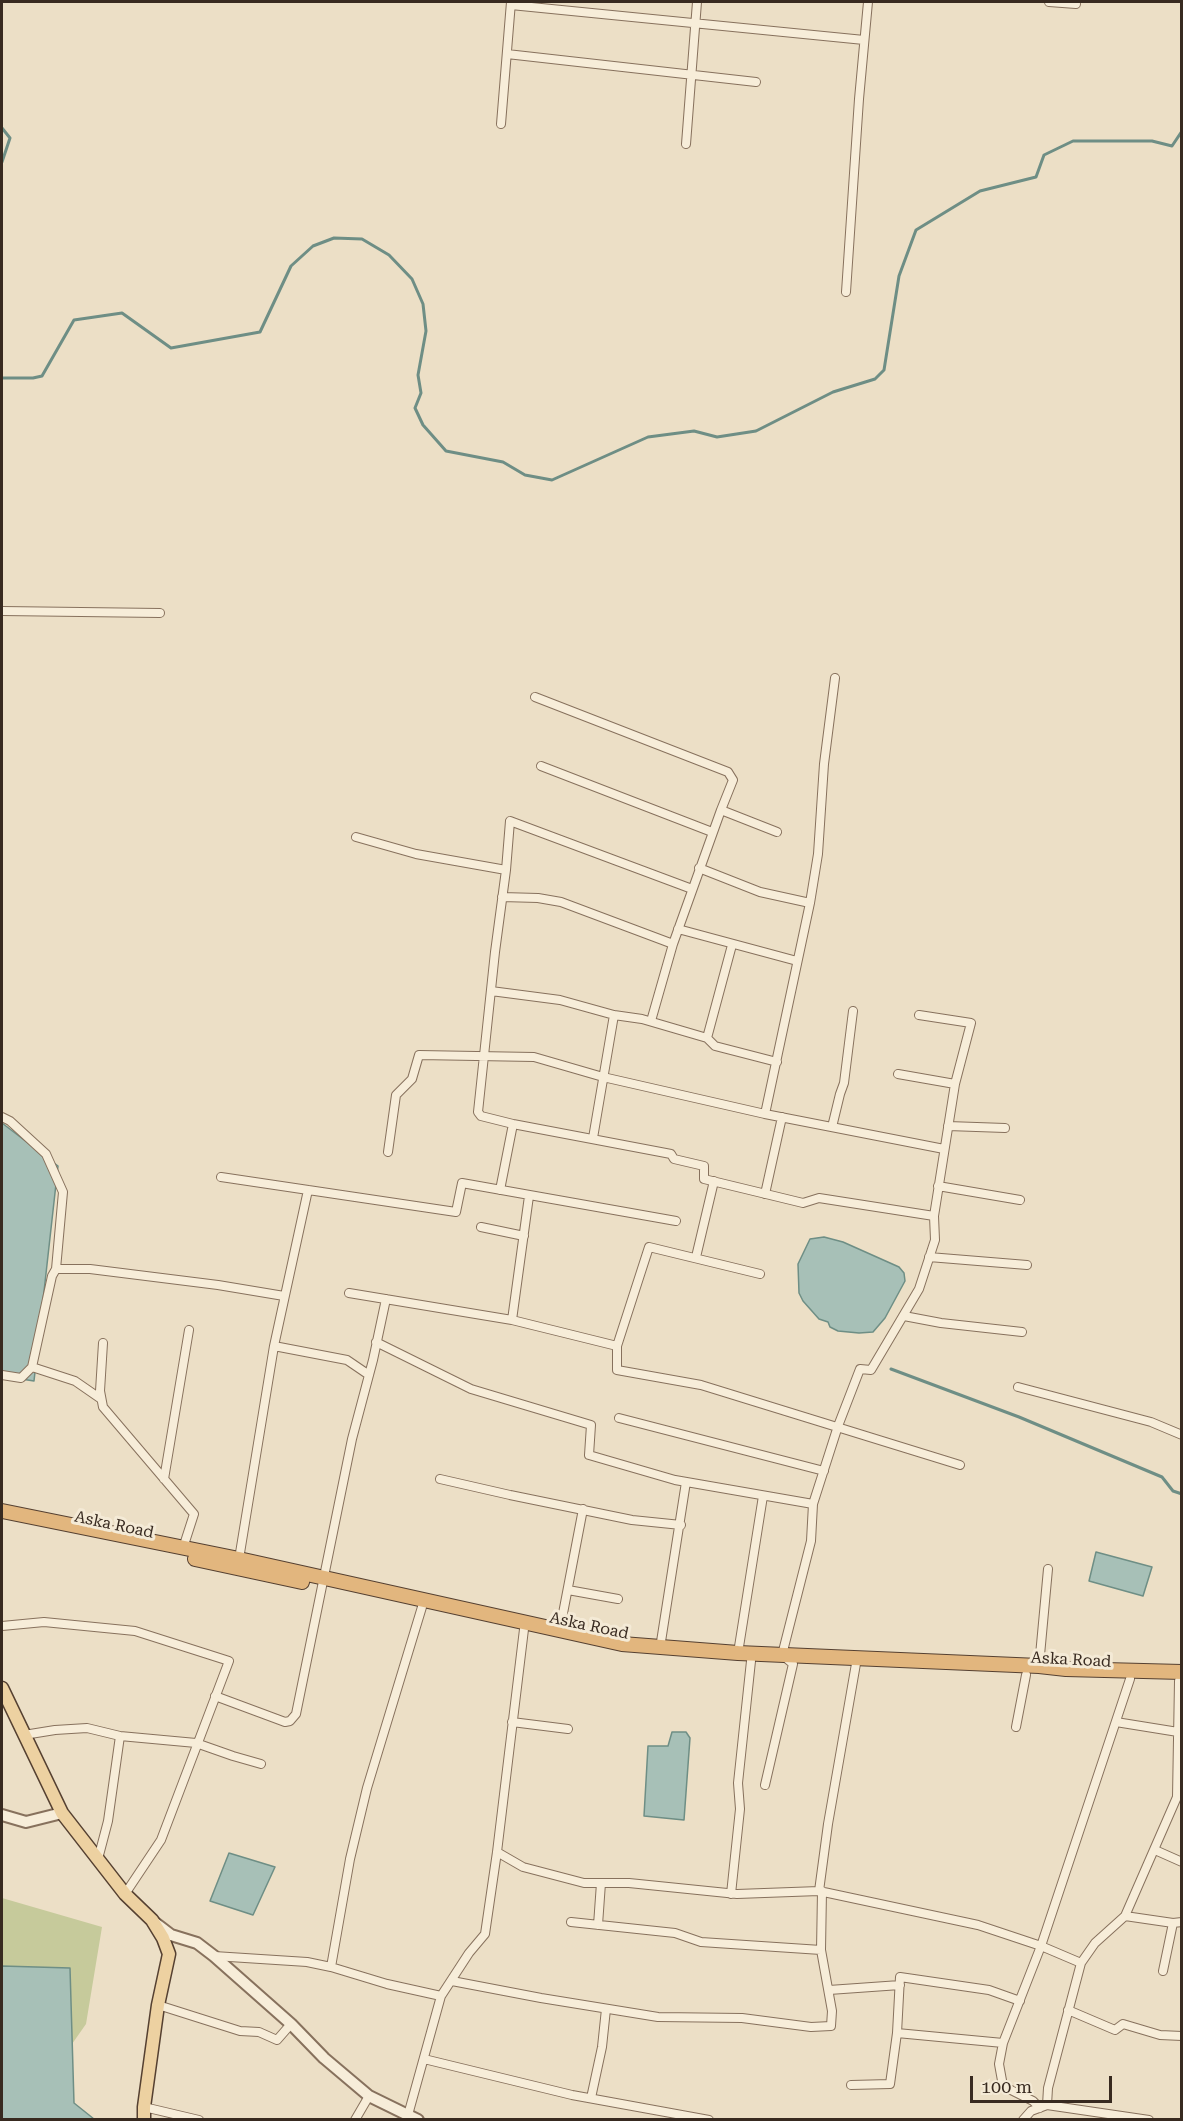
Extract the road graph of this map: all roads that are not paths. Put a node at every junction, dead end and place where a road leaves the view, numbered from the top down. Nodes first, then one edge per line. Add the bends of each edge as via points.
1 (697, 2) edge
2 (868, 2) edge
3 (1048, 2) edge
4 (511, 3) edge
5 (1076, 4) dead end
6 (695, 23) junction
7 (864, 39) junction
8 (507, 54) junction
9 (691, 74) junction
10 (756, 82) dead end
11 (501, 124) dead end
12 (686, 144) dead end
13 (846, 292) dead end
14 (2, 611) edge
15 (160, 613) dead end
16 (835, 678) dead end
17 (535, 697) dead end
18 (541, 766) dead end
19 (721, 810) junction
20 (712, 832) junction
21 (777, 832) dead end
22 (356, 837) dead end
23 (699, 868) junction
24 (506, 870) junction
25 (692, 889) junction
26 (502, 897) junction
27 (810, 903) junction
28 (678, 929) junction
29 (673, 944) junction
30 (732, 945) junction
31 (797, 961) junction
32 (490, 991) junction
33 (853, 1011) dead end
34 (614, 1015) junction
35 (919, 1015) dead end
36 (651, 1021) junction
37 (707, 1038) junction
38 (484, 1057) junction
39 (777, 1062) junction
40 (898, 1074) dead end
41 (603, 1077) junction
42 (955, 1084) junction
43 (765, 1114) junction
44 (2, 1117) edge
45 (782, 1117) junction
46 (513, 1124) junction
47 (948, 1126) junction
48 (832, 1127) junction
49 (1005, 1128) dead end
50 (593, 1138) junction
51 (944, 1149) junction
52 (388, 1152) dead end
53 (221, 1177) dead end
54 (714, 1181) junction
55 (938, 1186) junction
56 (308, 1190) junction
57 (500, 1190) junction
58 (765, 1194) junction
59 (529, 1196) junction
60 (1020, 1200) dead end
61 (934, 1216) junction
62 (676, 1221) dead end
63 (481, 1227) dead end
64 (524, 1236) junction
65 (696, 1257) junction
66 (929, 1257) junction
67 (1027, 1265) dead end
68 (56, 1269) junction
69 (760, 1274) dead end
70 (349, 1293) dead end
71 (284, 1296) junction
72 (386, 1299) junction
73 (904, 1316) junction
74 (512, 1320) junction
75 (189, 1330) dead end
76 (1022, 1332) dead end
77 (376, 1342) junction
78 (103, 1343) dead end
79 (274, 1346) junction
80 (617, 1346) junction
81 (32, 1367) junction
82 (2, 1375) edge
83 (369, 1375) junction
84 (1018, 1387) dead end
85 (101, 1399) junction
86 (619, 1419) dead end
87 (838, 1426) junction
88 (1182, 1435) edge
89 (960, 1465) dead end
90 (824, 1471) junction
91 (164, 1479) junction
92 (440, 1479) dead end
93 (686, 1482) junction
94 (763, 1496) junction
95 (813, 1504) junction
96 (583, 1509) junction
97 (2, 1511) edge
98 (2, 1519) edge
99 (681, 1525) junction
100 (183, 1548) junction
101 (239, 1559) junction
102 (1047, 1569) dead end
103 (324, 1582) junction
104 (568, 1590) junction
105 (618, 1599) dead end
106 (422, 1607) junction
107 (525, 1625) junction
108 (2, 1626) edge
109 (560, 1629) junction
110 (660, 1648) junction
111 (738, 1653) junction
112 (787, 1660) junction
113 (751, 1661) junction
114 (856, 1662) junction
115 (1039, 1666) junction
116 (1026, 1674) junction
117 (1131, 1675) junction
118 (1181, 1678) edge
119 (2, 1688) edge
120 (215, 1696) junction
121 (512, 1722) junction
122 (1116, 1722) junction
123 (1016, 1727) dead end
124 (568, 1729) dead end
125 (1178, 1732) junction
126 (24, 1735) junction
127 (120, 1736) junction
128 (196, 1743) junction
129 (261, 1764) dead end
130 (765, 1785) dead end
131 (62, 1813) junction
132 (2, 1815) edge
133 (1155, 1850) junction
134 (497, 1852) junction
135 (98, 1859) junction
136 (1182, 1862) edge
137 (601, 1883) junction
138 (821, 1891) junction
139 (125, 1894) junction
140 (731, 1894) junction
141 (1125, 1916) junction
142 (152, 1920) junction
143 (571, 1922) dead end
144 (1177, 1922) edge
145 (598, 1925) junction
146 (1041, 1946) junction
147 (821, 1950) junction
148 (214, 1956) junction
149 (1081, 1963) junction
150 (331, 1967) junction
151 (1163, 1971) dead end
152 (452, 1980) junction
153 (900, 1985) junction
154 (829, 1990) junction
155 (441, 1996) junction
156 (1020, 2001) junction
157 (158, 2005) junction
158 (606, 2009) junction
159 (1068, 2010) junction
160 (291, 2024) junction
161 (897, 2033) junction
162 (1182, 2036) edge
163 (1003, 2043) junction
164 (424, 2060) junction
165 (851, 2085) dead end
166 (369, 2096) junction
167 (591, 2098) junction
168 (1043, 2106) junction
169 (144, 2113) edge
170 (413, 2117) edge
171 (199, 2120) edge
172 (355, 2120) edge
173 (709, 2120) edge
174 (1023, 2120) edge
175 (1149, 2120) edge

1 - 6 street
2 - 7 street
3 - 5 street
4 - 6 street
4 - 8 street
6 - 7 street
6 - 9 street
7 - 13 street
8 - 9 street
8 - 11 street
9 - 10 street
9 - 12 street
14 - 15 street
16 - 27 street
17 - 19 street via 728,772 733,780
18 - 20 street
19 - 20 street
19 - 21 street
20 - 23 street
22 - 24 street via 416,854
23 - 25 street
23 - 27 street via 760,892
24 - 25 street via 510,821
24 - 26 street
25 - 28 street
26 - 29 street via 561,902
26 - 32 street
27 - 31 street
28 - 29 street
28 - 30 street
29 - 36 street
30 - 31 street
30 - 37 street
31 - 39 street
32 - 34 street via 560,1000
32 - 38 street
33 - 48 street via 844,1083
34 - 36 street
34 - 41 street
35 - 42 street via 971,1023
36 - 37 street
37 - 39 street via 715,1046
38 - 41 street via 534,1057
38 - 46 street via 478,1112
38 - 52 street via 419,1055 412,1079 396,1095
39 - 43 street
40 - 42 street
41 - 43 street
41 - 50 street
42 - 47 street
43 - 45 street
44 - 68 street via 46,1154 63,1192
45 - 48 street
45 - 58 street
46 - 50 street
46 - 57 street
47 - 49 street
47 - 51 street
48 - 51 street
50 - 54 street via 671,1154 674,1159 704,1166 704,1179
51 - 55 street
53 - 56 street
54 - 58 street
54 - 65 street
55 - 60 street
55 - 61 street
56 - 57 street via 456,1212 462,1183
56 - 71 street
57 - 59 street
58 - 61 street via 803,1203 819,1198
59 - 62 street
59 - 64 street
61 - 66 street via 935,1240
63 - 64 street
64 - 74 street
65 - 69 street
65 - 80 street via 649,1247
66 - 67 street
66 - 73 street via 920,1289
68 - 71 street via 90,1269
68 - 81 street
70 - 72 street
71 - 79 street
72 - 74 street
72 - 77 street
73 - 76 street
73 - 87 street via 872,1370 860,1370
74 - 80 street
75 - 91 street
77 - 83 street
77 - 93 street via 471,1389 591,1425 589,1455
78 - 85 street
79 - 83 street via 347,1360
79 - 101 street
80 - 87 street via 617,1370 701,1385
81 - 82 street via 21,1378
81 - 85 street via 75,1381
83 - 103 street via 352,1439
84 - 88 street via 1150,1422
85 - 91 street via 103,1407
86 - 90 street
87 - 89 street
87 - 90 street
90 - 95 street
91 - 100 street via 194,1514
92 - 96 street
93 - 94 street
93 - 99 street
94 - 95 street
94 - 111 street
95 - 112 street via 811,1541
96 - 99 street
96 - 104 street
97 - 100 highway
98 - 103 highway, Aska Road
99 - 110 street
100 - 101 highway
101 - 103 highway
102 - 115 street
103 - 106 highway, Aska Road
103 - 107 highway
103 - 120 street via 296,1714 290,1721
104 - 105 street
104 - 109 street
106 - 107 highway, Aska Road
106 - 150 street via 367,1788
107 - 109 highway
107 - 113 highway, Aska Road via 626,1652
107 - 121 street
108 - 120 street via 44,1623 135,1631 230,1661
109 - 110 highway via 622,1644
110 - 111 highway
111 - 112 highway
112 - 113 highway, Aska Road
112 - 114 highway, Aska Road
112 - 130 street
113 - 140 street
114 - 115 highway
114 - 116 highway, Aska Road
114 - 138 street via 828,1824
115 - 117 highway
116 - 117 highway, Aska Road
116 - 123 street
117 - 118 highway, Aska Road
117 - 122 street
118 - 125 street
119 - 126 main road
120 - 128 street
121 - 124 street
121 - 134 street
122 - 125 street
122 - 146 street
125 - 133 street via 1177,1797
126 - 127 street via 87,1728
126 - 131 main road
127 - 128 street
127 - 135 street via 108,1821
128 - 129 street
128 - 139 street via 161,1840
131 - 132 street via 26,1822
131 - 135 main road
133 - 136 street
133 - 141 street
134 - 137 street via 523,1867 584,1883
134 - 152 street via 484,1934
135 - 139 main road
137 - 140 street
137 - 145 street
138 - 140 street
138 - 146 street via 978,1925
138 - 147 street
139 - 142 main road
141 - 144 street
141 - 149 street via 1095,1943
142 - 148 street via 171,1935 197,1943
142 - 157 main road via 169,1954
143 - 145 street
144 - 151 street
145 - 147 street via 675,1933 701,1942
146 - 149 street
146 - 156 street
147 - 154 street
148 - 150 street
148 - 160 street
149 - 159 street
150 - 155 street
152 - 155 street
152 - 158 street
153 - 154 street
153 - 156 street via 900,1977 988,1990
153 - 161 street
154 - 158 street via 831,2026 811,2028 742,2018 658,2017
155 - 164 street
156 - 163 street
157 - 160 street via 277,2040
157 - 169 main road
158 - 167 street
159 - 162 street via 1115,2030 1123,2024 1160,2035
159 - 168 street
160 - 166 street
161 - 163 street
161 - 165 street via 890,2084
163 - 168 street via 999,2064 1003,2086
164 - 167 street
164 - 170 street
166 - 170 street
166 - 172 street
167 - 173 street
168 - 174 street
168 - 175 street
169 - 171 street

